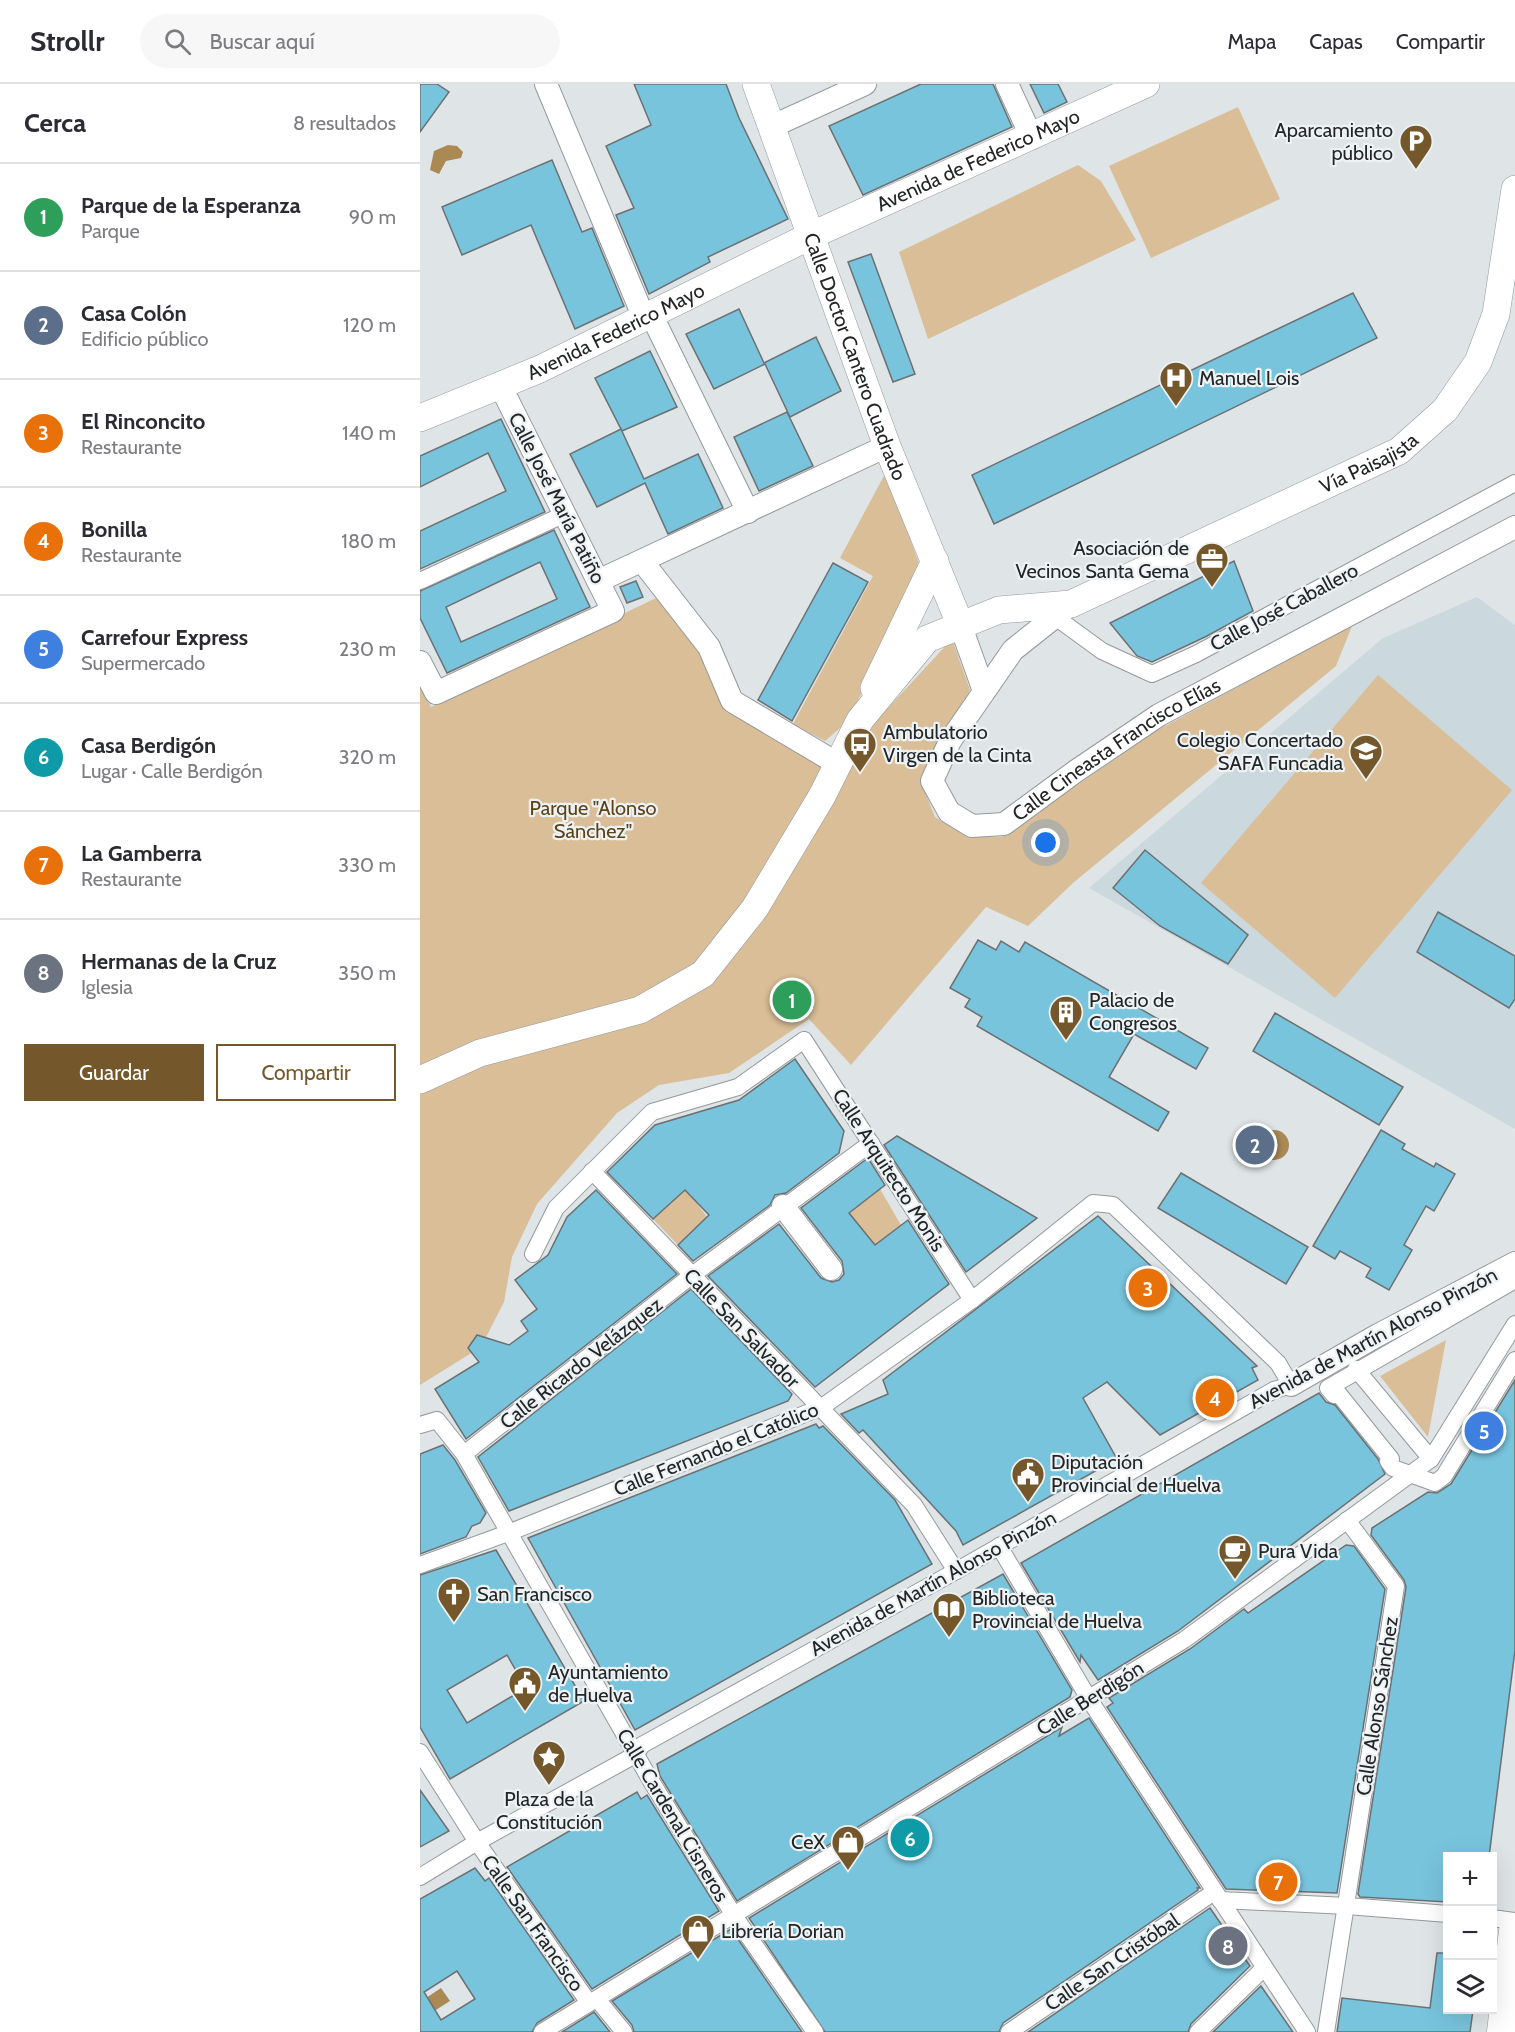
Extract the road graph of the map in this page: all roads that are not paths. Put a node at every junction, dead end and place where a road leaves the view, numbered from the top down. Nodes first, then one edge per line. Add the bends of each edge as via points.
1 (546, 84) edge
2 (756, 84) edge
3 (865, 84) edge
4 (1007, 84) edge
5 (1146, 84) edge
6 (773, 126) junction
7 (1032, 138) junction
8 (1515, 189) edge
9 (810, 236) junction
10 (648, 316) junction
11 (500, 385) junction
12 (420, 418) edge
13 (887, 446) junction
14 (1515, 483) edge
15 (748, 512) junction
16 (565, 514) junction
17 (1515, 527) edge
18 (642, 561) junction
19 (935, 561) junction
20 (420, 581) edge
21 (598, 581) junction
22 (1063, 610) junction
23 (960, 624) junction
24 (420, 662) edge
25 (984, 691) junction
26 (860, 720) junction
27 (838, 764) junction
28 (420, 1080) edge
29 (871, 1143) junction
30 (592, 1171) junction
31 (783, 1206) junction
32 (533, 1254) dead end
33 (1515, 1263) edge
34 (831, 1269) dead end
35 (691, 1276) junction
36 (1515, 1280) edge
37 (972, 1300) junction
38 (1515, 1324) edge
39 (1515, 1360) edge
40 (1357, 1370) junction
41 (1291, 1385) junction
42 (822, 1407) junction
43 (420, 1425) edge
44 (464, 1454) junction
45 (1431, 1459) junction
46 (1411, 1474) junction
47 (1347, 1520) junction
48 (508, 1533) junction
49 (999, 1546) junction
50 (420, 1565) edge
51 (956, 1571) junction
52 (1089, 1699) junction
53 (420, 1752) edge
54 (635, 1755) junction
55 (477, 1842) junction
56 (420, 1877) edge
57 (1217, 1896) junction
58 (1347, 1906) junction
59 (1443, 1914) edge
60 (735, 1917) junction
61 (1497, 1919) edge
62 (1515, 1921) edge
63 (1515, 1930) edge
64 (1264, 1968) junction
65 (593, 2001) junction
66 (542, 2032) edge
67 (624, 2032) edge
68 (815, 2032) edge
69 (1009, 2032) edge
70 (1198, 2032) edge
71 (1307, 2032) edge
72 (1326, 2032) edge
73 (1503, 2032) edge

1 - 10 street
2 - 6 street, Calle Doctor Cantero Cuadrado
3 - 6 street
4 - 7 street
5 - 7 street, Avenida de Federico Mayo
6 - 9 street, Calle Doctor Cantero Cuadrado
7 - 9 street, Avenida de Federico Mayo
8 - 22 street, Vía Paisajista via 1496,314 1478,362 1445,411 1399,451
9 - 10 street, Avenida Federico Mayo
9 - 13 street, Calle Doctor Cantero Cuadrado
10 - 11 street, Avenida Federico Mayo
10 - 15 street
11 - 12 street, Avenida Federico Mayo
11 - 16 street, Calle José María Patiño
13 - 15 street
13 - 19 street, Calle Doctor Cantero Cuadrado
14 - 22 street, Calle José Caballero via 1152,674 1102,651
15 - 18 street
16 - 20 street
16 - 21 street, Calle José María Patiño
17 - 25 street, Calle Cineasta Francisco Elías via 1159,715 1004,824 972,826 949,812 932,781 950,741
18 - 21 street
18 - 27 street via 709,647 732,701
19 - 23 street, Calle Doctor Cantero Cuadrado
19 - 26 street
21 - 24 street, Calle José María Patiño via 613,611 436,693
22 - 23 street via 999,610
22 - 25 street, Calle Cineasta Francisco Elías via 1013,650
23 - 25 street
23 - 26 street via 927,639
26 - 27 street
27 - 28 street via 755,908 704,974 640,1010 480,1053
29 - 30 street, Calle Arquitecto Monis via 804,1040 738,1087 652,1112
29 - 31 street, Calle Ricardo Velázquez
29 - 37 street, Calle Arquitecto Monis
30 - 32 street via 556,1208
30 - 35 street, Calle San Salvador
31 - 34 street
31 - 35 street, Calle Ricardo Velázquez
33 - 41 street, Avenida de Martín Alonso Pinzón
35 - 42 street, Calle San Salvador
35 - 44 street, Calle Ricardo Velázquez
36 - 40 street
37 - 41 street, Calle Fernando el Católico via 1093,1203 1113,1204 1278,1363
37 - 42 street, Calle Fernando el Católico
38 - 45 street
39 - 46 street via 1444,1476 1435,1483
40 - 45 street
40 - 46 street via 1328,1388 1334,1395 1338,1393 1391,1459 1388,1461 1393,1468
41 - 49 street, Avenida de Martín Alonso Pinzón via 1274,1390
42 - 48 street, Calle Fernando el Católico
42 - 51 street, Calle San Salvador via 914,1505
43 - 44 street, Calle Cardenal Cisneros via 436,1420
44 - 48 street, Calle Cardenal Cisneros
45 - 46 street, Calle Berdigón
46 - 47 street, Calle Berdigón
47 - 52 street, Calle Berdigón via 1184,1640
47 - 58 street, Calle Alonso Sánchez via 1396,1586
48 - 50 street, Calle Fernando el Católico
48 - 54 street, Calle Cardenal Cisneros
49 - 51 street, Avenida de Martín Alonso Pinzón
49 - 52 street
51 - 54 street, Avenida de Martín Alonso Pinzón via 642,1745
52 - 57 street
52 - 60 street, Calle Berdigón
53 - 55 street, Calle San Francisco
54 - 55 street, Avenida de Martín Alonso Pinzón
54 - 60 street, Calle Cardenal Cisneros
55 - 56 street, Avenida de Martín Alonso Pinzón
55 - 65 street, Calle San Francisco
57 - 58 street
57 - 64 street
57 - 69 street, Calle San Cristóbal
58 - 59 street
58 - 72 street, Calle Alonso Sánchez
60 - 65 street, Calle Berdigón
60 - 68 street, Calle Cardenal Cisneros
61 - 62 street
63 - 73 main road
64 - 70 street
64 - 71 street
65 - 66 street, Calle Berdigón
65 - 67 street, Calle San Francisco

